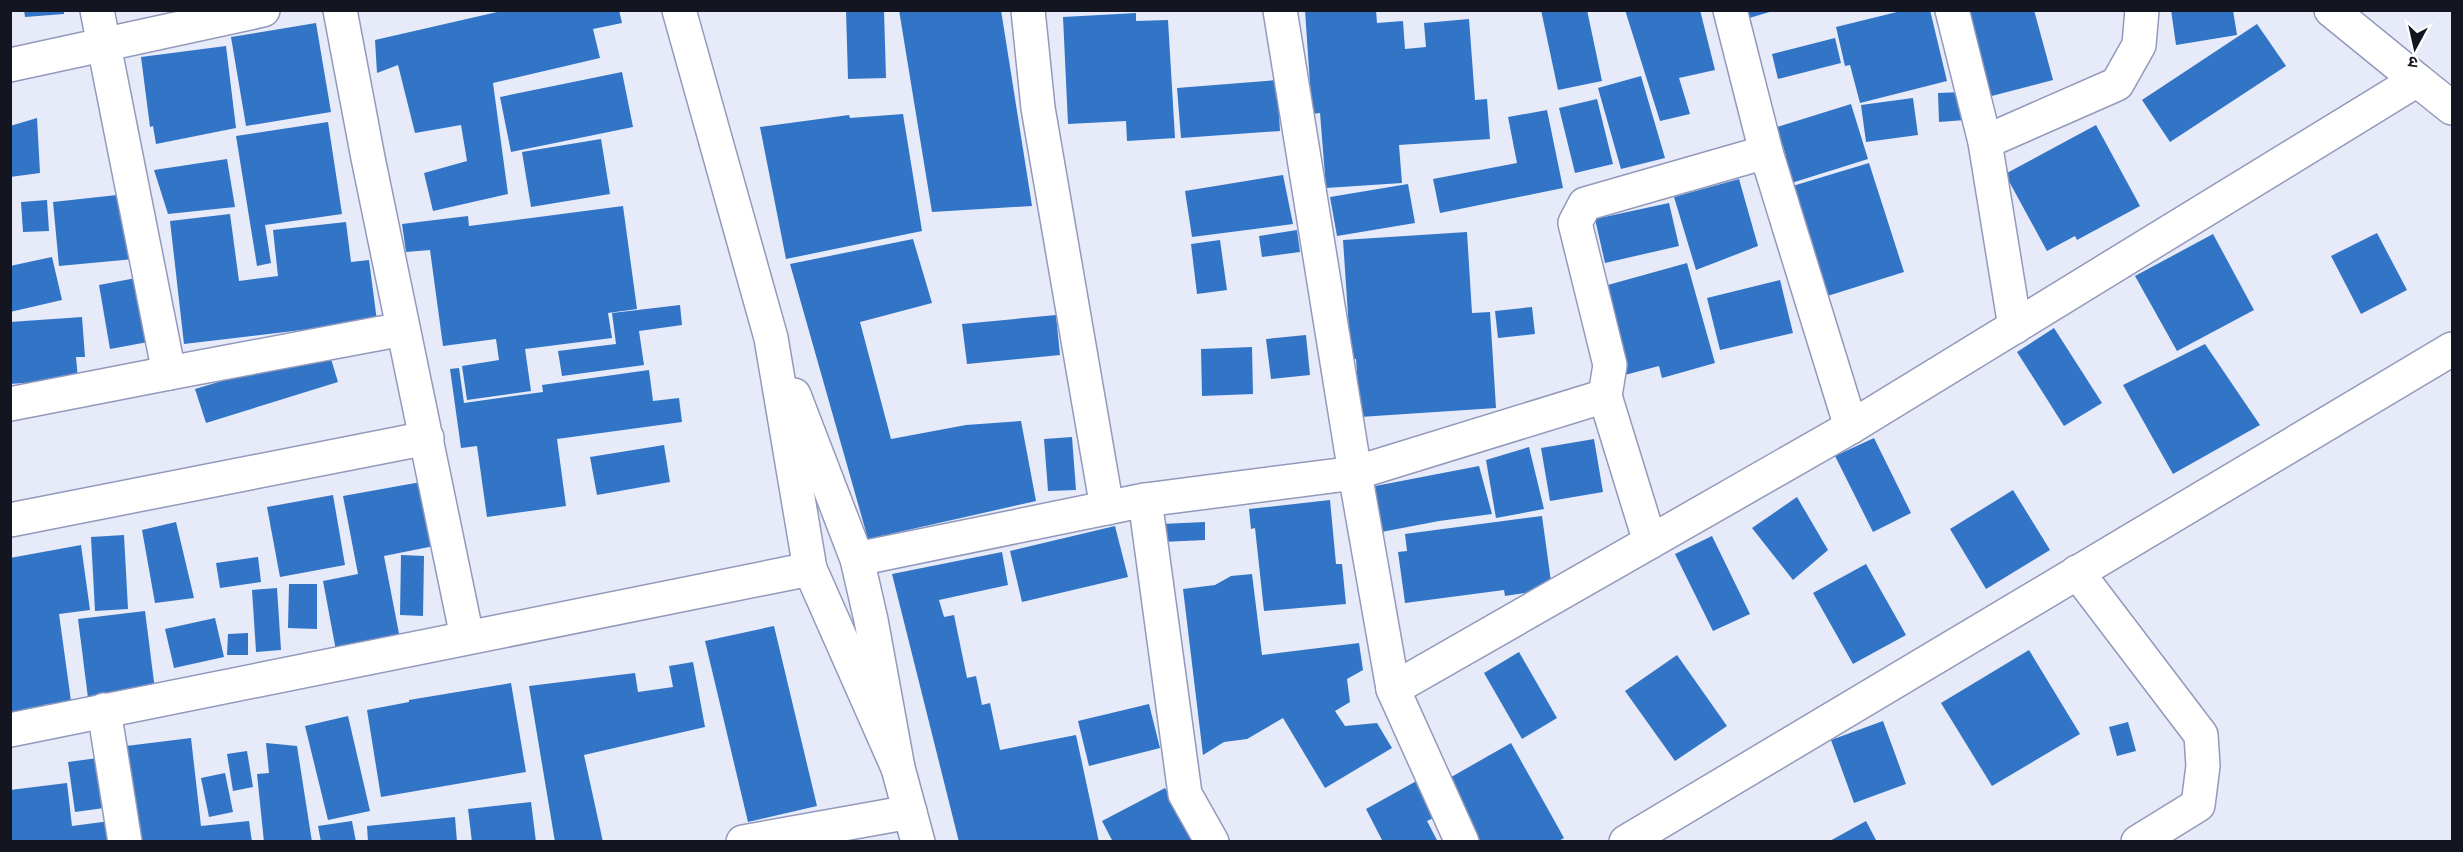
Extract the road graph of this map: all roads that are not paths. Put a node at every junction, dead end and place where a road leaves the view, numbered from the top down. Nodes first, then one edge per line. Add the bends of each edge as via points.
1 (97, 10) edge
2 (263, 10) edge
3 (339, 10) edge
4 (679, 10) edge
5 (1028, 10) edge
6 (1280, 10) edge
7 (1730, 10) edge
8 (1952, 10) edge
9 (2142, 10) edge
10 (2331, 10) edge
11 (104, 44) junction
12 (10, 65) edge
13 (2417, 80) junction
14 (2452, 108) edge
15 (1985, 142) junction
16 (1766, 152) junction
17 (2014, 327) junction
18 (403, 329) junction
19 (771, 338) junction
20 (2452, 349) edge
21 (169, 373) junction
22 (1605, 396) junction
23 (10, 404) edge
24 (1851, 427) junction
25 (427, 438) junction
26 (1355, 473) junction
27 (1144, 500) junction
28 (1107, 508) junction
29 (10, 520) edge
30 (1650, 542) junction
31 (857, 558) junction
32 (810, 569) junction
33 (2077, 572) junction
34 (467, 637) junction
35 (1393, 689) junction
36 (104, 710) junction
37 (10, 730) edge
38 (898, 768) junction
39 (914, 827) edge
40 (125, 842) edge
41 (743, 842) edge
42 (1212, 842) edge
43 (1462, 842) edge
44 (1626, 842) edge
45 (2138, 842) edge

1 - 11 street
2 - 11 street
3 - 18 street
4 - 19 street
5 - 28 street via 1038,108
6 - 26 street
7 - 16 street
8 - 15 street
9 - 15 street via 2139,45 2117,84
10 - 13 street
11 - 12 street
11 - 21 street
13 - 14 street
13 - 17 street
15 - 17 street
16 - 22 street via 1585,204 1575,223 1610,365
16 - 24 street
17 - 24 street
18 - 21 street
18 - 25 street
19 - 31 street
19 - 32 street
20 - 33 street
21 - 23 street
22 - 26 street
22 - 30 street
24 - 30 street
25 - 29 street
25 - 34 street
26 - 27 street
26 - 35 street
27 - 28 street
27 - 42 street via 1185,794
28 - 31 street
30 - 35 street
31 - 38 street
32 - 34 street
32 - 38 street
33 - 44 street
33 - 45 street via 2201,735 2203,766 2198,805
34 - 36 street
35 - 43 street
36 - 37 street
36 - 40 street
38 - 39 street
39 - 41 street

